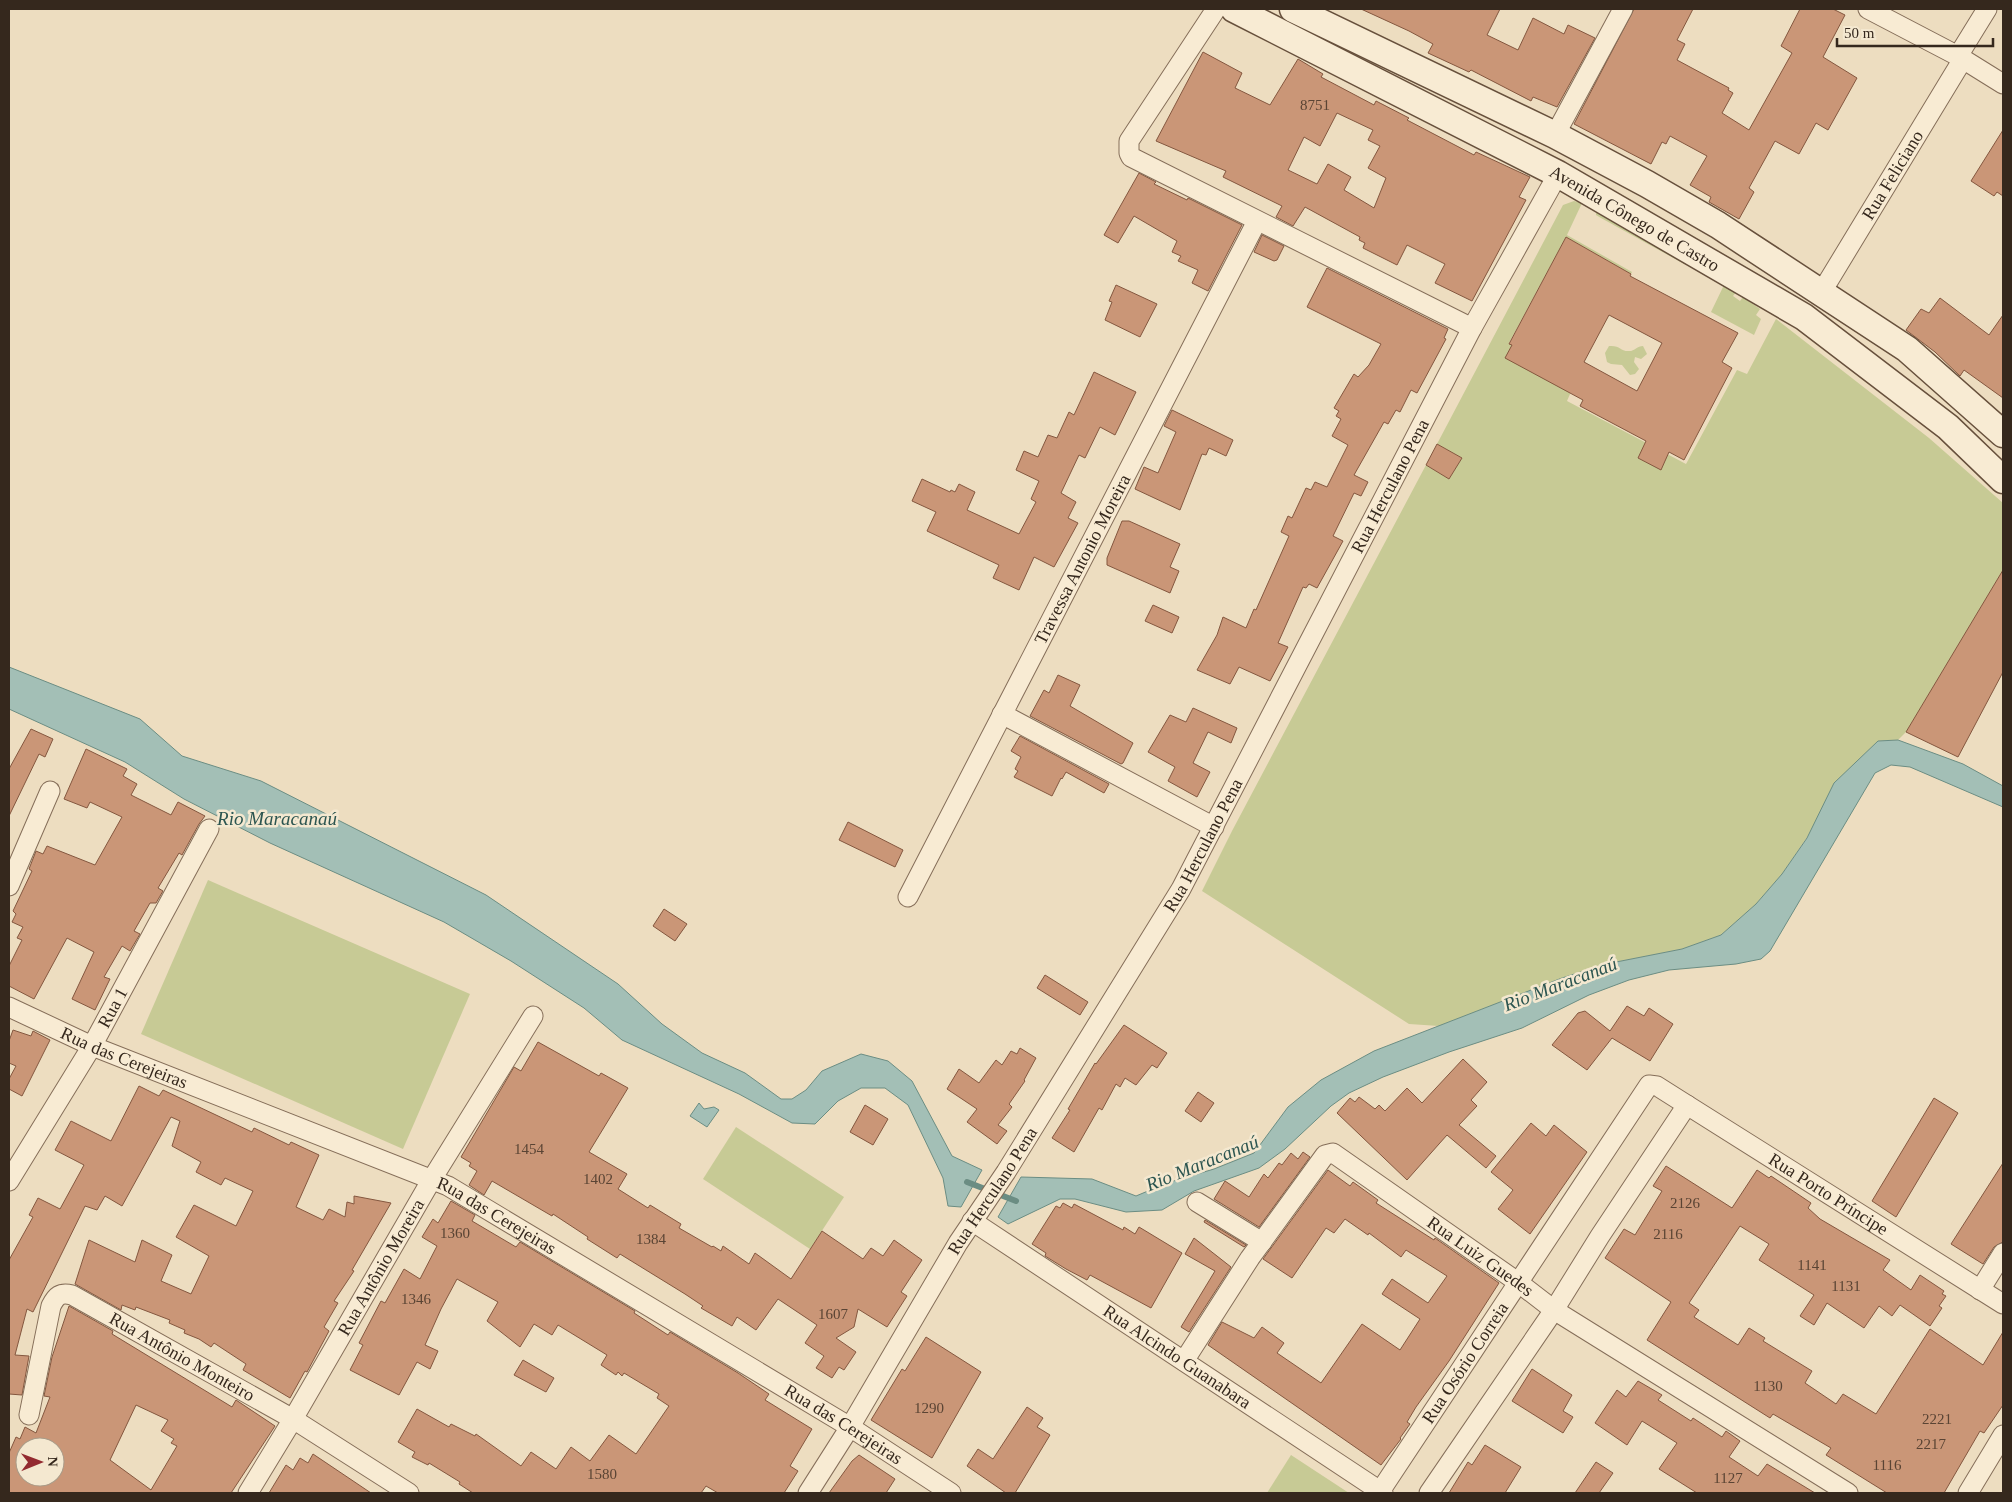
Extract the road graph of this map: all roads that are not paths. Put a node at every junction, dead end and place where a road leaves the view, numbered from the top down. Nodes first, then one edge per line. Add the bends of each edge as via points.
1 (1216, 9) edge
2 (1234, 9) edge
3 (1293, 9) edge
4 (1623, 9) edge
5 (1868, 9) edge
6 (1987, 9) edge
7 (1960, 58) junction
8 (2003, 84) edge
9 (1555, 135) junction
10 (1558, 174) junction
11 (1257, 221) junction
12 (1821, 293) junction
13 (1472, 328) junction
14 (2003, 434) edge
15 (2003, 480) edge
16 (1002, 714) junction
17 (50, 790) dead end
18 (1214, 827) junction
19 (208, 830) dead end
20 (9, 886) edge
21 (908, 897) dead end
22 (9, 1007) edge
23 (533, 1016) dead end
24 (92, 1046) junction
25 (1653, 1084) joint
26 (1687, 1105) junction
27 (10, 1178) edge
28 (432, 1179) junction
29 (1197, 1202) dead end
30 (976, 1216) junction
31 (1262, 1242) junction
32 (2003, 1253) edge
33 (1519, 1283) junction
34 (1980, 1290) junction
35 (2003, 1304) edge
36 (1554, 1310) junction
37 (1184, 1361) junction
38 (29, 1415) dead end
39 (293, 1419) junction
40 (850, 1427) junction
41 (2003, 1435) edge
42 (248, 1493) edge
43 (409, 1493) edge
44 (808, 1493) edge
45 (951, 1493) edge
46 (1381, 1493) edge
47 (1429, 1493) edge
48 (1848, 1493) edge
49 (1968, 1493) edge

1 - 11 street via 1130,140 1129,153 1134,159
2 - 10 main road, Avenida Cônego de Castro
3 - 9 main road, Avenida Cônego de Castro
4 - 9 street
5 - 7 street
6 - 7 street, Rua Feliciano
7 - 8 street
7 - 12 street, Rua Feliciano
9 - 12 main road, Avenida Cônego de Castro via 1718,224
10 - 13 street, Rua Herculano Pena
10 - 15 main road, Avenida Cônego de Castro via 1804,317 1948,427
11 - 13 street
11 - 16 street, Travessa Antonio Moreira
12 - 14 main road, Avenida Cônego de Castro via 1906,349
13 - 18 street, Rua Herculano Pena
16 - 18 street
16 - 21 street, Travessa Antonio Moreira
17 - 20 street
18 - 30 street, Rua Herculano Pena via 1181,889
19 - 24 street, Rua 1
22 - 24 street, Rua das Cerejeiras
23 - 28 street, Rua Antônio Moreira
24 - 27 street, Rua 1
24 - 28 street, Rua das Cerejeiras
25 - 26 street, Rua Porto Príncipe
25 - 33 street, Rua Osório Correia via 1647,1087
26 - 34 street, Rua Porto Príncipe
26 - 36 street
28 - 39 street, Rua Antônio Moreira
28 - 40 street, Rua das Cerejeiras via 465,1195
29 - 31 street
30 - 37 street, Rua Alcindo Guanabara
30 - 40 street, Rua Herculano Pena
31 - 33 street, Rua Luiz Guedes via 1325,1155 1333,1153
31 - 37 street, Rua Luiz Guedes
32 - 34 street
33 - 36 street, Rua Luiz Guedes
33 - 46 street, Rua Osório Correia
34 - 35 street, Rua Porto Príncipe
36 - 47 street
36 - 48 street, Rua Luiz Guedes
37 - 46 street, Rua Alcindo Guanabara
38 - 39 street, Rua Antônio Monteiro via 51,1306 55,1297 66,1293
39 - 42 street, Rua Antônio Moreira
39 - 43 street, Rua Antônio Monteiro
40 - 44 street, Rua Herculano Pena
40 - 45 street, Rua das Cerejeiras
41 - 49 street

